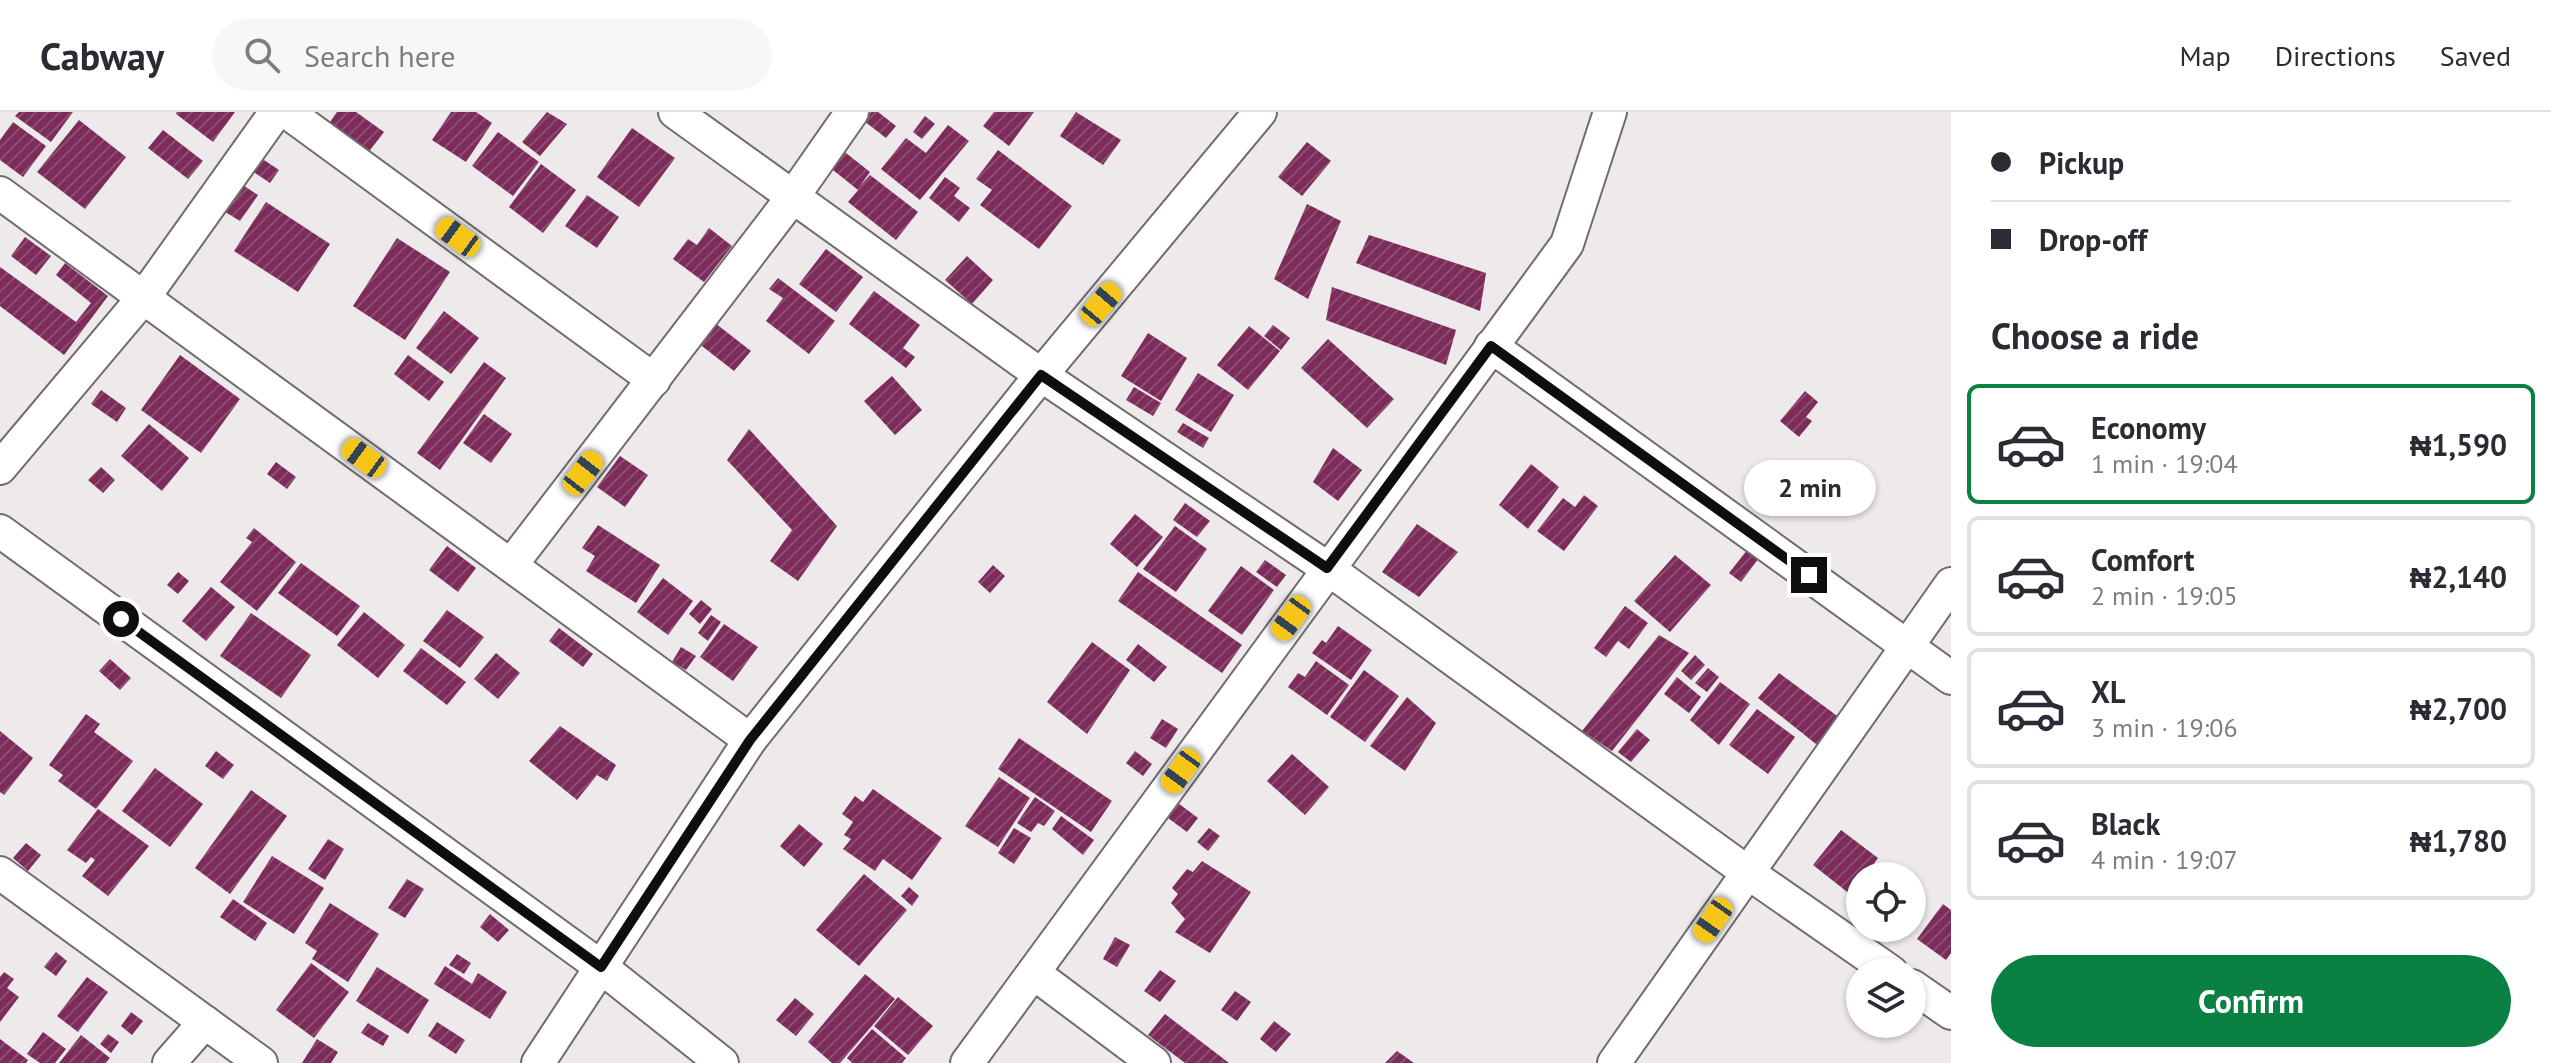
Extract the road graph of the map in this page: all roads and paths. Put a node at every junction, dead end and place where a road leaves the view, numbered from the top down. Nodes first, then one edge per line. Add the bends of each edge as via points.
1 (276, 112) edge
2 (287, 112) edge
3 (675, 112) edge
4 (852, 112) edge
5 (1260, 112) edge
6 (1610, 112) edge
7 (0, 193) edge
8 (792, 198) junction
9 (144, 297) junction
10 (1491, 346) junction
11 (1041, 375) junction
12 (654, 380) junction
13 (0, 468) edge
14 (0, 531) edge
15 (511, 565) junction
16 (1327, 568) junction
17 (1951, 584) edge
18 (1907, 646) junction
19 (1951, 678) edge
20 (750, 740) junction
21 (1747, 872) junction
22 (0, 873) edge
23 (1871, 958) edge
24 (601, 967) junction
25 (1035, 974) junction
26 (1926, 996) edge
27 (1951, 1013) edge
28 (205, 1022) junction
29 (169, 1063) edge
30 (261, 1063) edge
31 (538, 1063) edge
32 (722, 1063) edge
33 (967, 1063) edge
34 (1154, 1063) edge
35 (1614, 1063) edge

1 - 9 street
2 - 12 street
3 - 8 street
4 - 8 street
5 - 11 street
6 - 10 street via 1567,244
7 - 9 street
8 - 11 street
8 - 12 street
9 - 13 street
9 - 15 street
10 - 16 street
10 - 18 street
11 - 16 street
11 - 20 street
12 - 15 street
14 - 24 street
15 - 20 street
16 - 21 street
16 - 25 street
17 - 18 street
18 - 19 street
18 - 21 street
20 - 24 street
21 - 23 street
21 - 35 street
22 - 28 street
24 - 31 street
24 - 32 street
25 - 33 street
25 - 34 street
26 - 27 street
28 - 29 street
28 - 30 street

